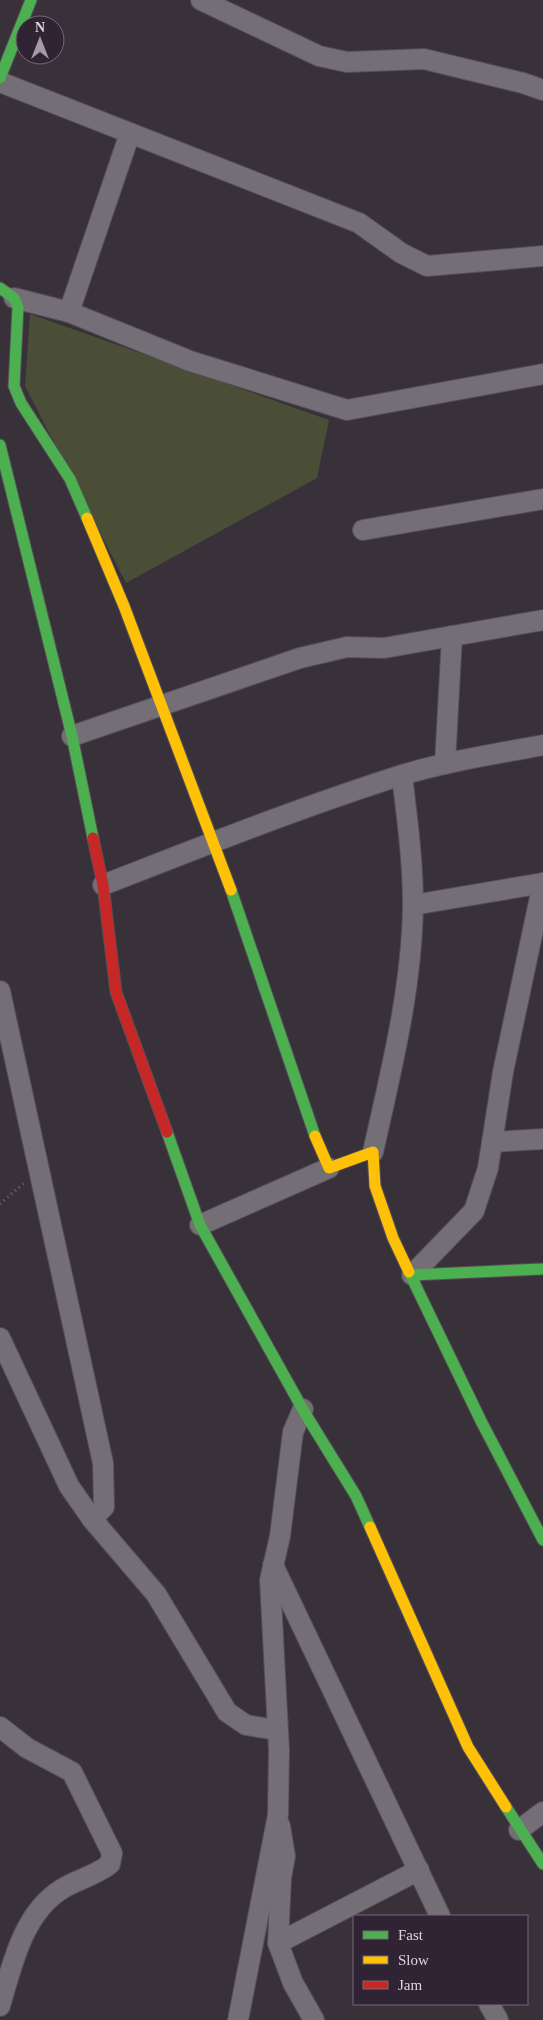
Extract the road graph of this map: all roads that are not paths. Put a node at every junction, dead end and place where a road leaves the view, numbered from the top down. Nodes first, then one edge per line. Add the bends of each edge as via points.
1 (31, 0) edge
2 (201, 0) edge
3 (0, 80) edge
4 (543, 90) edge
5 (130, 132) junction
6 (543, 256) edge
7 (7, 293) edge
8 (69, 312) junction
9 (543, 374) edge
10 (0, 445) edge
11 (543, 499) edge
12 (364, 530) dead end
13 (543, 620) edge
14 (452, 636) junction
15 (162, 705) junction
16 (72, 736) junction
17 (543, 744) edge
18 (445, 764) junction
19 (402, 775) junction
20 (214, 842) junction
21 (543, 883) edge
22 (103, 885) junction
23 (413, 905) junction
24 (0, 991) edge
25 (543, 1139) edge
26 (492, 1142) junction
27 (373, 1152) junction
28 (329, 1168) junction
29 (200, 1225) junction
30 (543, 1269) edge
31 (412, 1276) junction
32 (0, 1338) edge
33 (303, 1409) junction
34 (92, 1519) junction
35 (543, 1540) edge
36 (273, 1565) junction
37 (0, 1727) edge
38 (277, 1730) junction
39 (543, 1812) edge
40 (278, 1815) junction
41 (519, 1830) junction
42 (543, 1864) edge
43 (419, 1870) junction
44 (440, 1915) edge
45 (278, 1943) junction
46 (490, 2005) edge
47 (0, 2006) edge
48 (238, 2020) edge
49 (314, 2020) edge
50 (498, 2020) edge

1 - 3 street
2 - 4 street via 319,56 347,62 424,59
3 - 5 street
5 - 6 street via 359,223 427,266
5 - 8 street
7 - 8 street
7 - 15 street via 18,307 14,386 21,403 70,479
8 - 9 street via 190,361 347,410
10 - 16 street
11 - 12 street
13 - 14 street
14 - 15 street via 384,648 347,647 300,658
14 - 18 street
15 - 16 street
15 - 20 street
16 - 22 street
17 - 18 street
18 - 19 street
19 - 20 street
19 - 23 street
20 - 22 street
20 - 28 street via 313,1131
21 - 23 street
21 - 26 street via 502,1072
22 - 29 street via 116,992
23 - 27 street via 402,1020
24 - 34 street via 103,1463 104,1507
25 - 26 street
26 - 31 street via 488,1168 474,1211
27 - 28 street
27 - 31 street via 375,1186
28 - 29 street
29 - 33 street
30 - 31 street
31 - 35 street
32 - 34 street via 69,1486
33 - 36 street via 293,1432 280,1536
33 - 41 street via 356,1496 468,1747
34 - 38 street via 156,1594 228,1712 246,1725
36 - 38 street via 270,1592
36 - 43 street
37 - 47 street via 27,1748 72,1772 112,1853 110,1864 98,1874 62,1889 32,1917 12,1965
38 - 40 street
39 - 41 street
40 - 45 street via 285,1856
40 - 48 street
41 - 42 street
43 - 44 street
43 - 45 street
45 - 49 street via 293,1983
46 - 50 street

